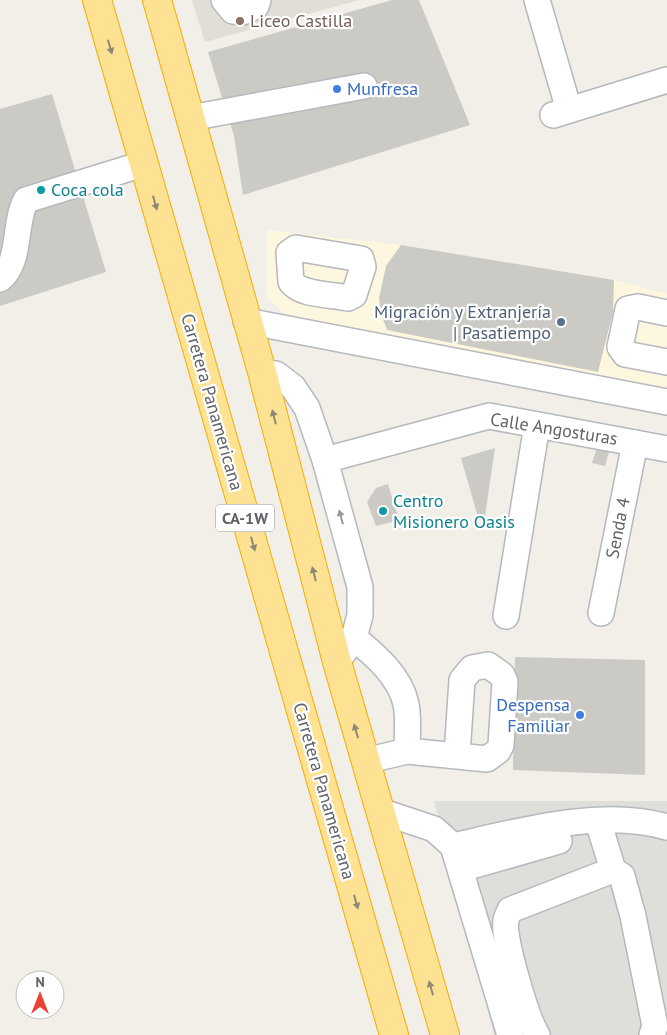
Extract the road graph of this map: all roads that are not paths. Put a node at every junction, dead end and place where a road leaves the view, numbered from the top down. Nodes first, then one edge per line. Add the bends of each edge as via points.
1 (97, 0) edge
2 (157, 0) edge
3 (224, 0) edge
4 (258, 0) edge
5 (537, 0) edge
6 (667, 80) edge
7 (364, 86) dead end
8 (190, 118) junction
9 (144, 164) junction
10 (0, 279) edge
11 (318, 293) dead end
12 (667, 312) edge
13 (246, 321) junction
14 (317, 334) junction
15 (642, 358) junction
16 (667, 362) edge
17 (262, 372) junction
18 (640, 397) junction
19 (667, 402) edge
20 (537, 425) junction
21 (635, 443) junction
22 (667, 449) edge
23 (325, 460) junction
24 (601, 614) dead end
25 (506, 616) dead end
26 (354, 638) junction
27 (337, 662) junction
28 (407, 751) junction
29 (457, 755) dead end
30 (365, 761) junction
31 (380, 811) junction
32 (598, 821) junction
33 (667, 827) edge
34 (559, 841) dead end
35 (453, 846) junction
36 (461, 869) junction
37 (613, 870) junction
38 (394, 1035) edge
39 (444, 1035) edge
40 (510, 1035) edge
41 (537, 1035) edge
42 (652, 1035) edge

1 -> 9 highway, Carretera Panamericana / CA-1W
2 - 8 highway, CA-1W
3 - 4 street via 233,11 244,12 256,6
5 - 6 street via 561,112
7 - 8 street
8 - 13 highway, CA-1W
9 - 10 street via 26,200 20,211 12,260 8,272
9 -> 38 highway, Carretera Panamericana / CA-1W
11 - 14 street
12 - 15 street via 638,307 628,309 620,347 624,354
13 - 14 street
13 - 17 highway, CA-1W
14 - 18 street
15 - 16 street
15 - 18 street
17 - 23 street via 276,374 293,387 307,408
27 -> 17 highway, CA-1W
18 - 19 street
20 - 21 street, Calle Angosturas
20 - 23 street, Calle Angosturas via 489,416
20 - 25 street
21 - 22 street, Calle Angosturas
21 - 24 street, Senda 4
26 -> 23 street via 360,615 360,586
26 - 27 street
26 - 28 street via 376,656 396,682 406,703
30 -> 27 highway, CA-1W
28 - 29 street
28 - 30 street
30 - 31 highway, CA-1W
31 - 35 street via 434,830
39 -> 31 highway, CA-1W
32 - 33 street via 646,821
32 - 35 street via 536,828
32 - 37 street
34 - 36 street
35 - 36 street
36 - 40 street
37 - 41 street via 510,910 505,922 517,982
37 - 42 street via 622,876 633,916 655,1026

